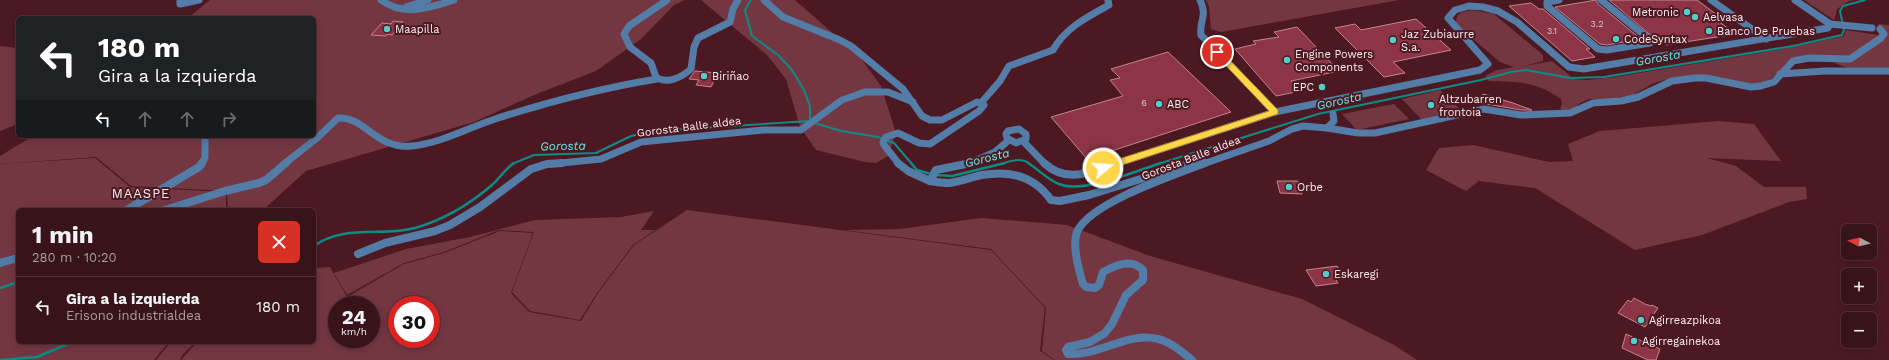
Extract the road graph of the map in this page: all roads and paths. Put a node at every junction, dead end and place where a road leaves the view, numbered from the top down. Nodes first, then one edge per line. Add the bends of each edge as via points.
1 (180, 0) edge
2 (199, 0) edge
3 (381, 0) edge
4 (428, 0) edge
5 (454, 0) edge
6 (667, 0) edge
7 (738, 0) edge
8 (764, 0) edge
9 (1108, 0) edge
10 (1200, 0) edge
11 (1559, 0) edge
12 (1601, 0) edge
13 (1711, 0) edge
14 (1795, 0) edge
15 (397, 10) junction
16 (1834, 24) junction
17 (1766, 39) junction
18 (1889, 71) edge
19 (1780, 74) junction
20 (657, 79) junction
21 (913, 102) junction
22 (981, 103) junction
23 (1275, 112) junction
24 (1333, 114) dead end
25 (1327, 128) junction
26 (205, 138) edge
27 (1009, 140) junction
28 (1023, 141) junction
29 (1219, 157) junction
30 (932, 177) junction
31 (130, 208) edge
32 (172, 208) edge
33 (358, 254) dead end
34 (16, 259) edge
35 (0, 263) edge
36 (1192, 360) edge

1 - 2 street via 180,4 185,4
3 - 15 street
4 - 15 street
5 - 15 street via 416,10
6 - 20 street via 629,26 624,34 629,47 651,63
7 - 20 street via 730,22 716,31 701,35 696,40 692,66 688,72 669,80
8 - 21 street via 774,12 784,18 851,46 898,84
9 - 22 street via 1109,5 1078,21 1052,50 1009,66 1004,76
10 - 23 street via 1206,13 1201,35
11 - 12 street via 1547,2 1547,6 1598,49 1607,50 1650,43 1649,39
13 - 17 street
14 - 16 street
16 - 17 street via 1823,30
16 - 19 street, Gorosta Balle aldea via 1876,28 1884,34 1850,59 1809,58 1793,61
17 - 23 street via 1580,69 1564,64 1510,17 1497,10 1463,6 1454,10 1448,18 1488,64 1480,70
18 - 19 street
19 - 25 street, Gorosta Balle aldea via 1774,82 1751,87 1706,78 1672,82 1638,97 1593,103 1570,113 1522,115 1484,109 1375,133
20 - 32 street via 599,90 531,108 477,124 438,140 412,146 389,143 377,138 354,120 338,118 266,180
21 - 22 street via 923,117 935,121 949,117 974,103
21 - 33 street, Gorosta Balle aldea via 886,92 861,91 827,109 801,130 756,131 641,142 601,159 547,164 531,169 450,226 385,243
22 - 30 street via 984,105 983,108 930,144 919,143 898,133 884,139 902,168
23 - 28 street via 1076,176 1054,172
24 - 25 street via 1334,121
25 - 29 street, Gorosta Balle aldea via 1303,126 1269,141
26 - 31 street via 205,158 199,167
27 - 28 street via 1016,143
27 - 28 street via 1006,134 1014,129 1025,132 1027,136
27 - 30 street via 1004,147 965,165 936,170
29 - 30 street via 1186,163 1089,195 1060,201 1051,200 1033,181 1008,174 984,175 949,183
29 - 36 street, Gorosta Balle aldea via 1103,207 1085,221 1077,233 1076,249 1080,274 1086,287 1095,288 1099,285 1103,272 1123,263 1138,265 1143,270 1143,280 1126,295 1105,333 1090,342 1068,347 1068,354 1075,357 1095,355 1138,338 1156,338 1174,346
34 - 35 street

